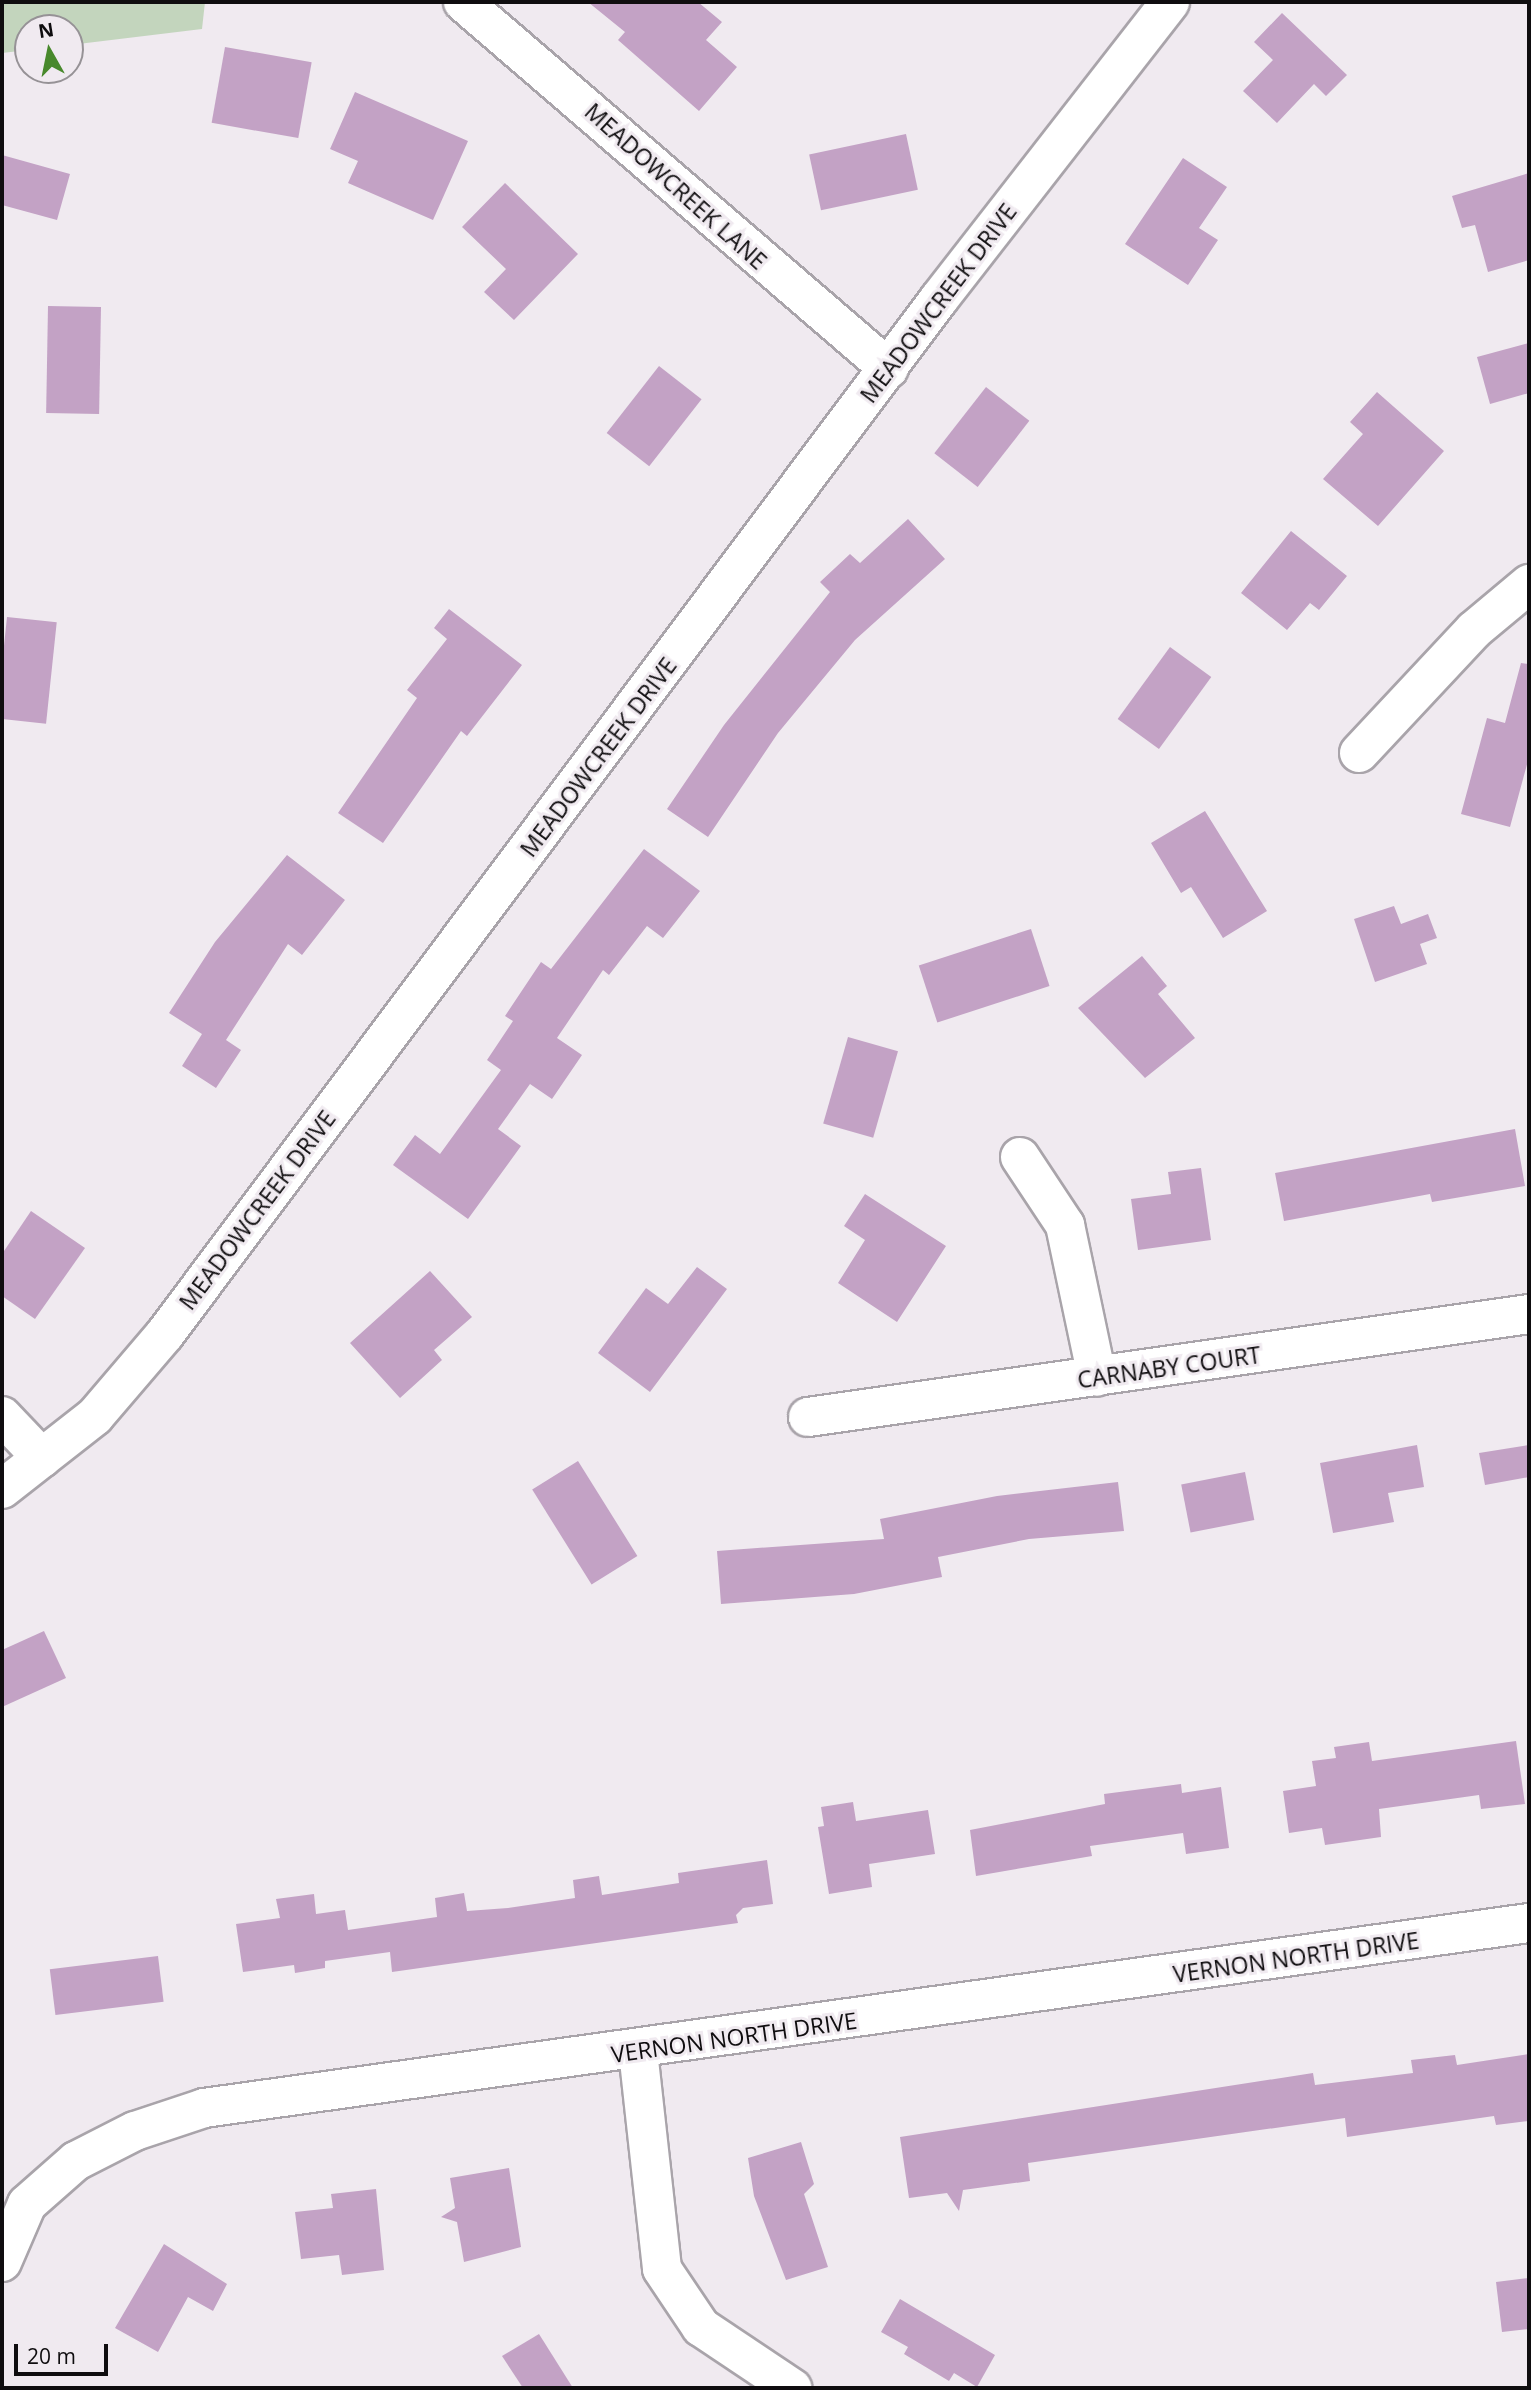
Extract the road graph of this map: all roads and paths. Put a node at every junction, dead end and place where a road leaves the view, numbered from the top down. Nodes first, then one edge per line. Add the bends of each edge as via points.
1 (463, 2) edge
2 (1170, 2) edge
3 (890, 369) junction
4 (1529, 584) edge
5 (1359, 752) dead end
6 (1020, 1157) dead end
7 (1529, 1314) edge
8 (1097, 1377) junction
9 (2, 1416) edge
10 (808, 1417) dead end
11 (41, 1458) junction
12 (2, 1489) edge
13 (1529, 1923) edge
14 (638, 2051) junction
15 (14, 2195) edge
16 (2, 2262) edge
17 (792, 2388) edge

1 - 3 street, MEADOWCREEK LANE
2 - 3 street, MEADOWCREEK DRIVE
3 - 11 street, MEADOWCREEK DRIVE via 165,1334 95,1416
4 - 5 street via 1474,629
6 - 8 street via 1065,1225
7 - 8 street, CARNABY COURT
8 - 10 street, CARNABY COURT
9 - 11 street
11 - 12 street, MEADOWCREEK DRIVE
13 - 14 street, VERNON NORTH DRIVE
14 - 15 street, VERNON NORTH DRIVE via 204,2108 135,2131
14 - 17 street via 662,2269 701,2327
15 - 16 street, VERNON NORTH DRIVE

